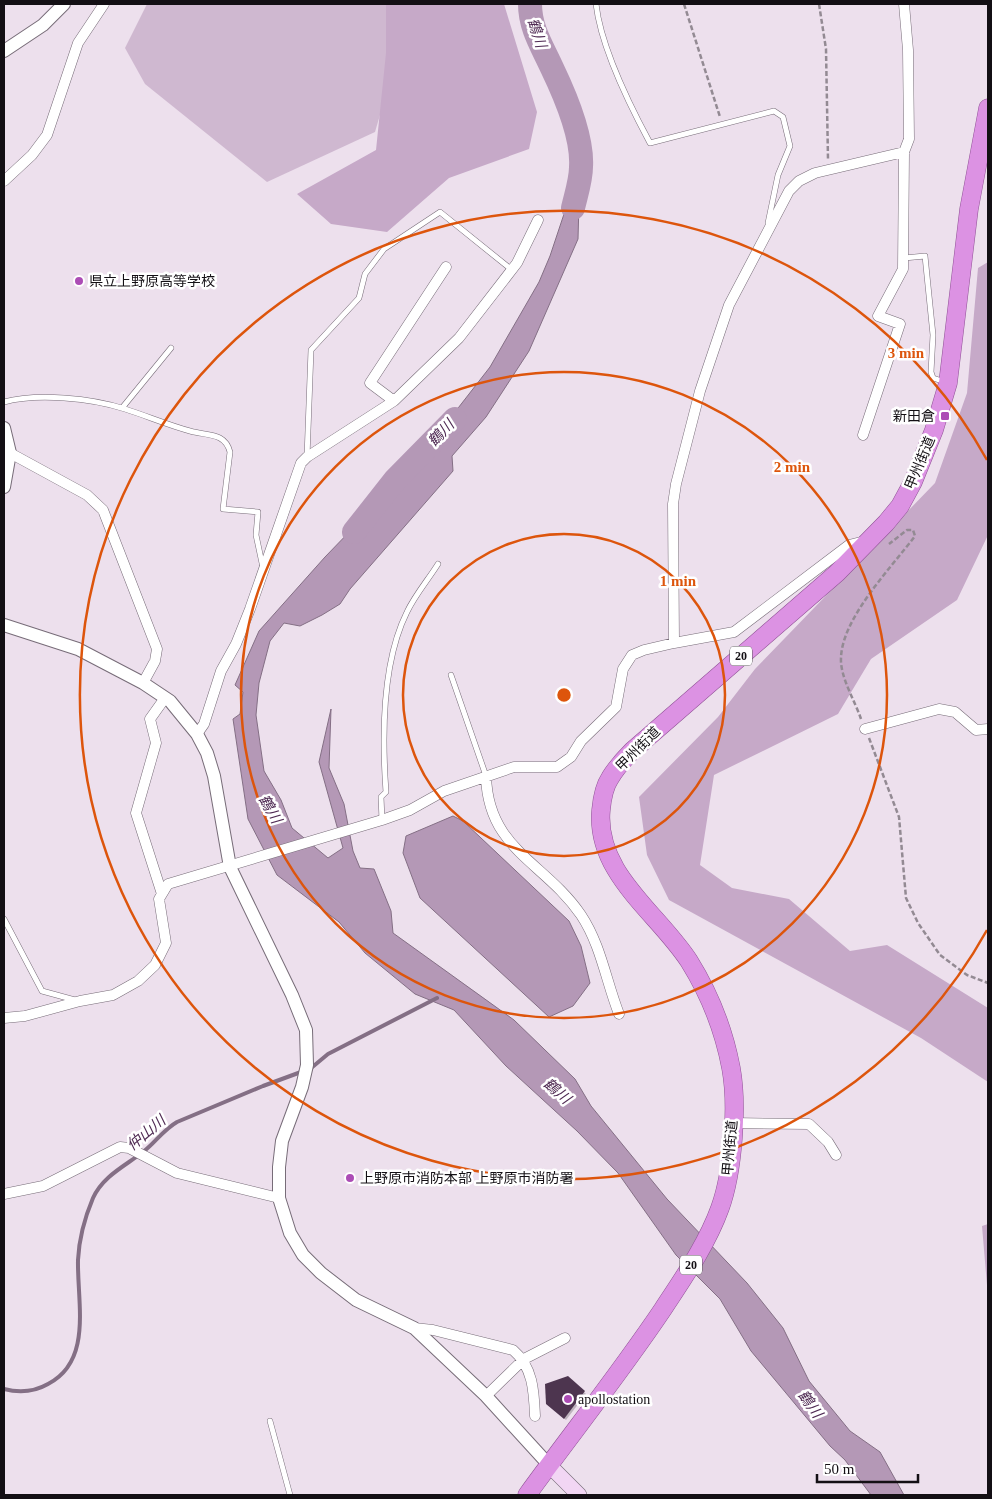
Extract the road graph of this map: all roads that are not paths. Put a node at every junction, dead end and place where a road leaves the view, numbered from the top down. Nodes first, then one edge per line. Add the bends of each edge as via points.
1 (64, 4) edge
2 (104, 4) edge
3 (596, 4) edge
4 (904, 4) edge
5 (4, 52) edge
6 (988, 108) edge
7 (904, 152) junction
8 (4, 181) edge
9 (538, 220) dead end
10 (766, 233) junction
11 (904, 258) junction
12 (446, 268) dead end
13 (512, 270) junction
14 (171, 348) dead end
15 (948, 383) junction
16 (394, 401) junction
17 (4, 402) edge
18 (122, 408) junction
19 (4, 428) edge
20 (863, 435) dead end
21 (7, 449) edge
22 (306, 457) junction
23 (4, 487) edge
24 (872, 540) junction
25 (438, 564) dead end
26 (263, 570) junction
27 (4, 625) edge
28 (674, 643) junction
29 (451, 675) dead end
30 (143, 683) junction
31 (165, 698) junction
32 (866, 729) road end
33 (988, 729) edge
34 (198, 734) junction
35 (486, 776) junction
36 (382, 820) junction
37 (230, 867) junction
38 (162, 894) junction
39 (4, 918) edge
40 (80, 1001) junction
41 (619, 1014) dead end
42 (4, 1018) edge
43 (733, 1122) junction
44 (836, 1155) dead end
45 (4, 1194) edge
46 (279, 1198) junction
47 (414, 1328) junction
48 (565, 1338) dead end
49 (524, 1359) junction
50 (486, 1396) junction
51 (535, 1416) dead end
52 (270, 1421) dead end
53 (549, 1465) junction
54 (290, 1495) edge
55 (526, 1495) edge
56 (580, 1495) edge

1 - 5 street via 36,30
2 - 8 street via 78,43 46,135 32,155
3 - 10 lane via 609,53 627,101 650,143 774,111 783,117 790,146 778,175
4 - 7 street via 909,139
6 - 15 highway, 甲州街道 / 20 via 970,209
7 - 10 street via 828,169 799,182 789,191
7 - 11 street
9 - 13 street
10 - 28 street via 729,305 700,391 676,484
11 - 15 lane via 925,256 934,335 931,372 933,378
11 - 20 street via 903,269 878,316 900,324
12 - 16 street via 370,383
13 - 16 street via 459,338
13 - 22 lane via 440,212 384,249 365,274 358,298 311,350
14 - 18 lane
15 - 24 highway, 甲州街道 / 20 via 913,482 900,506
16 - 22 street
17 - 18 lane via 22,398 73,400
18 - 26 lane via 192,432 222,438 228,444 230,452 223,508 258,512 256,535
19 - 21 street
21 - 23 street
21 - 30 street via 87,495 103,510 157,649 155,661
22 - 26 street via 301,463
24 - 28 street via 849,546 734,632
24 - 43 highway, 甲州街道 / 20 via 632,751 609,779 604,791 600,819 606,853 628,886 689,961 720,1028 731,1070
25 - 36 lane via 407,612 395,650 385,697 383,749 386,792 381,797
26 - 34 street
27 - 30 street via 78,649
28 - 35 street via 644,650 627,660 616,707 581,741 564,763 557,767 514,767
29 - 35 lane
30 - 31 street
31 - 34 street
31 - 38 street via 150,719 156,743 136,813
32 - 33 street via 939,709 955,712 976,730
34 - 37 street via 214,776
35 - 36 street via 444,791 410,810
35 - 41 street via 486,796 503,836 555,885 581,915 603,962
36 - 37 street
37 - 38 street via 168,884
37 - 46 street via 301,1016 307,1042 307,1065 302,1087 282,1140
38 - 40 street via 166,943 154,965 138,981 113,995
39 - 40 lane via 42,991
40 - 42 street via 26,1016
43 - 44 street via 809,1124 828,1142
43 - 53 highway, 甲州街道 / 20 via 726,1188 713,1226 683,1280 645,1336
45 - 46 street via 43,1186 120,1146 177,1173
46 - 47 street via 290,1232 303,1254 321,1273 356,1300
47 - 49 street via 513,1350
47 - 50 street
48 - 49 street
49 - 50 street
49 - 51 street via 531,1375
50 - 53 street
52 - 54 lane
53 - 55 highway, 甲州街道 / 20
53 - 56 main road

